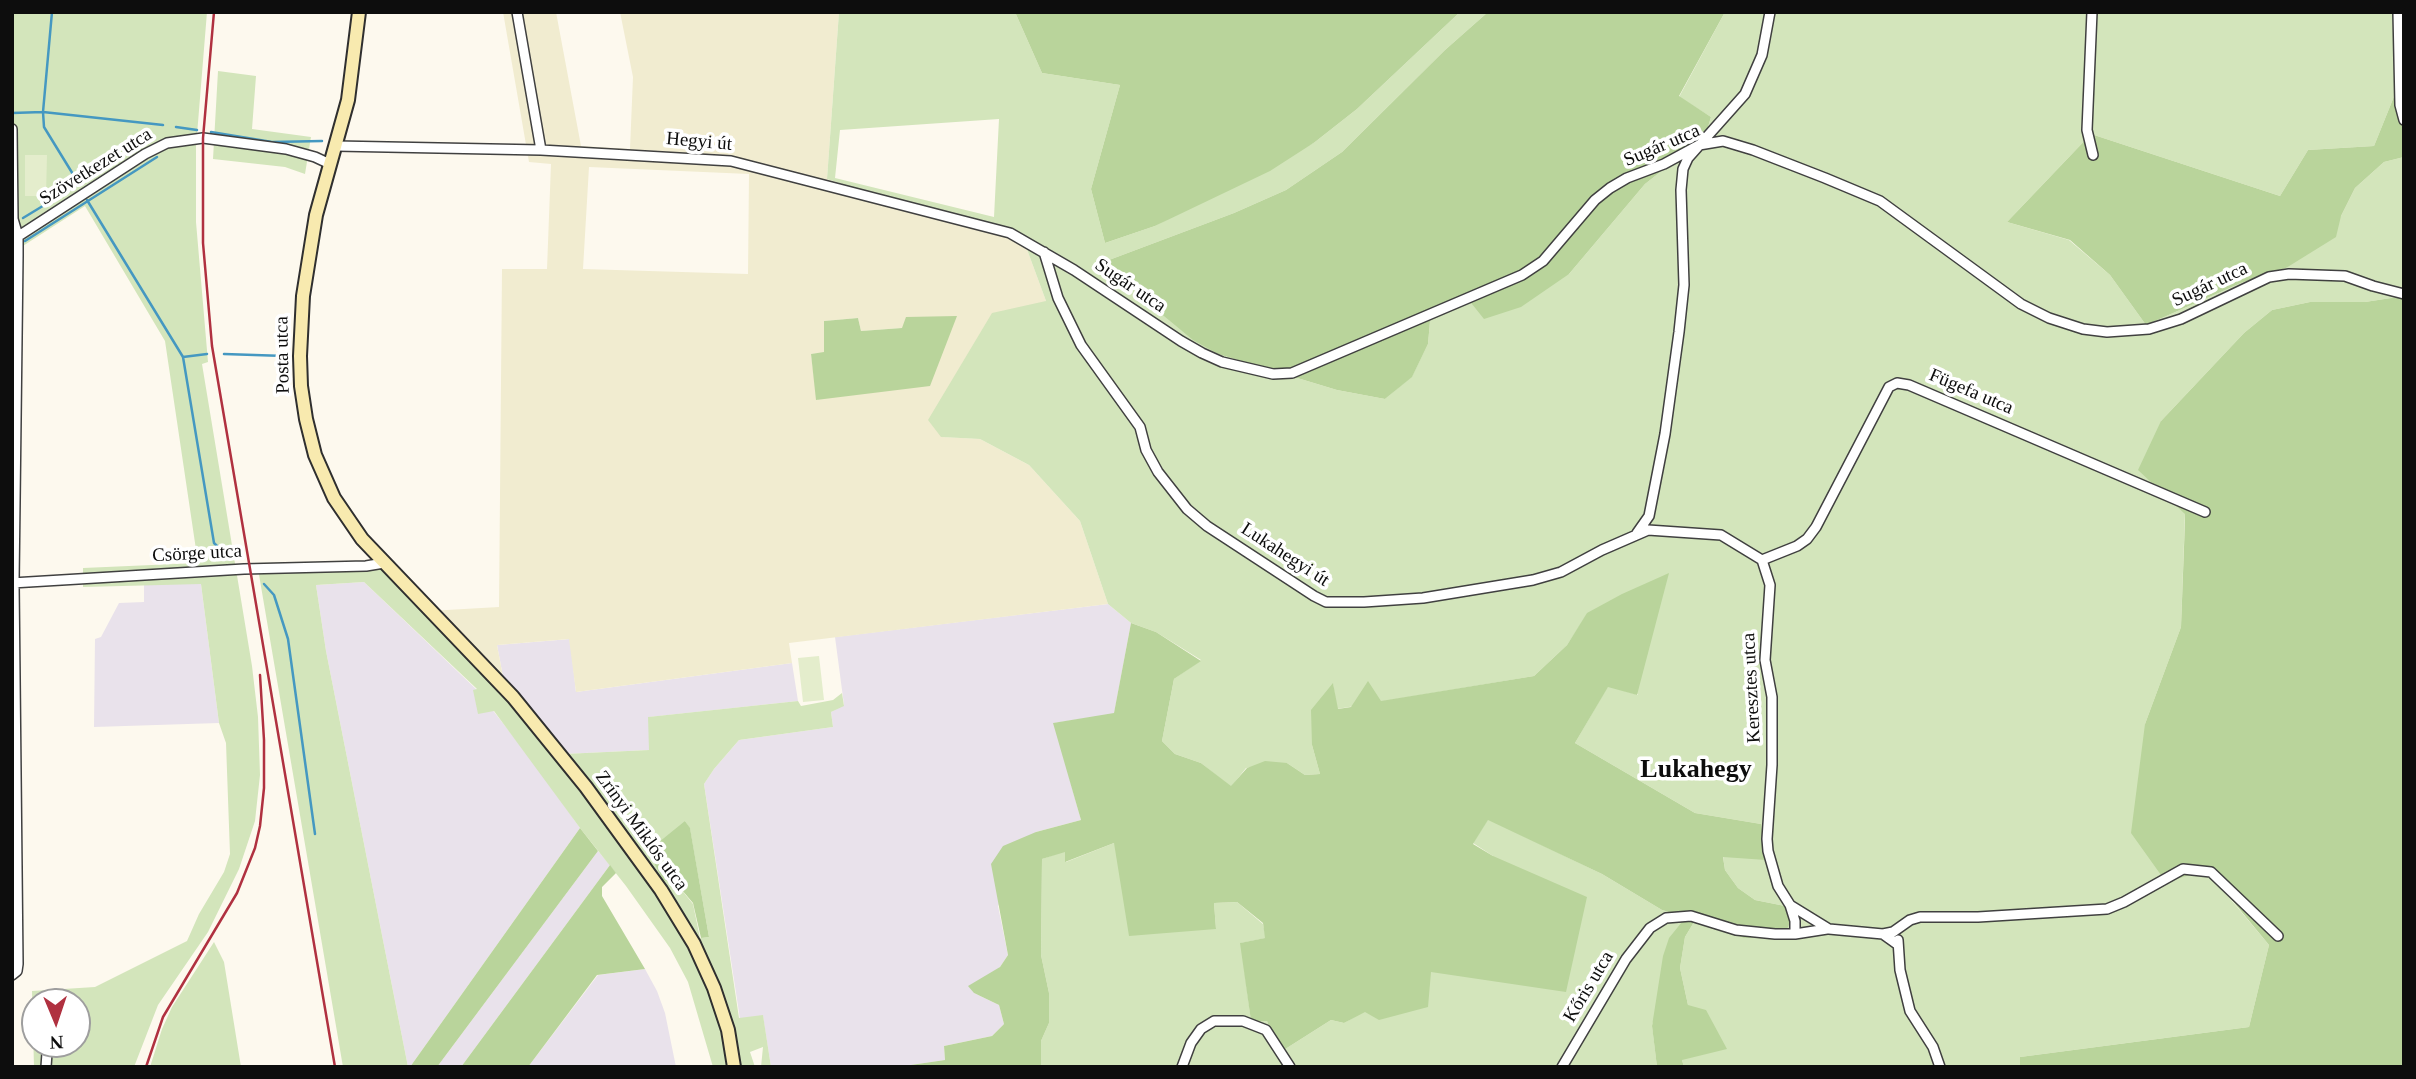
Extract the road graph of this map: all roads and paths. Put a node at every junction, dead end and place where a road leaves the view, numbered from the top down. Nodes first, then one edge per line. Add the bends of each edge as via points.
1 (359, 12) edge
2 (517, 12) edge
3 (1770, 12) edge
4 (2091, 12) edge
5 (2398, 12) edge
6 (2404, 120) edge
7 (12, 129) edge
8 (1699, 145) junction
9 (336, 146) junction
10 (541, 150) junction
11 (2093, 155) dead end
12 (330, 164) junction
13 (15, 238) edge
14 (1044, 252) junction
15 (2404, 294) edge
16 (2205, 512) dead end
17 (1649, 516) junction
18 (1660, 530) junction
19 (1637, 533) junction
20 (1762, 560) junction
21 (384, 563) junction
22 (13, 583) edge
23 (466, 648) joint
24 (1790, 905) junction
25 (1898, 928) junction
26 (1829, 929) junction
27 (1795, 934) junction
28 (1883, 934) junction
29 (2277, 936) dead end
30 (1898, 944) junction
31 (13, 975) edge
32 (734, 1067) edge
33 (1182, 1067) edge
34 (1290, 1067) edge
35 (1562, 1067) edge
36 (1940, 1067) edge

1 - 9 main road, Posta utca via 353,76
2 - 10 street
3 - 8 street via 1762,55 1745,94
4 - 11 street via 2087,130
5 - 6 street
7 - 13 street
8 - 14 street, Sugár utca via 1610,188 1543,261 1522,275 1292,373 1251,370 1202,353
8 - 15 street, Sugár utca via 1723,141 1753,150 1880,201 2021,304 2083,329 2149,329 2181,319 2269,277 2289,274 2345,276
8 - 17 street via 1683,169 1684,285 1665,434
9 - 10 street, Hegyi út
9 - 12 main road, Posta utca
10 - 14 street, Hegyi út via 721,159 986,226
12 - 13 street, Szövetkezet utca via 286,149 203,138 167,144
12 - 21 main road, Posta utca via 305,275 300,356 303,400 327,487 350,524
13 - 22 street
14 - 19 street, Lukahegyi út via 1058,298 1081,345 1140,427 1158,472 1207,526 1326,602 1423,598 1533,580 1561,572
16 - 20 street, Fügefa utca via 1897,383 1889,387 1807,539
17 - 18 street
17 - 19 street
18 - 19 street, Lukahegyi út
18 - 20 street via 1721,535
20 - 24 street, Keresztes utca via 1770,585 1765,660 1772,697 1768,851 1778,886
21 - 22 street, Csörge utca
21 - 23 main road, Posta utca
22 - 31 street via 18,964
23 - 32 main road, Zrínyi Miklós utca via 564,758 673,908 714,988
24 - 26 street
24 - 27 street, Keresztes utca
25 - 28 street
25 - 29 street via 1920,917 2107,909 2183,869 2211,872
25 - 30 street
26 - 27 street
26 - 28 street
27 - 35 street, Kőris utca via 1737,930 1691,916 1666,918 1634,946
28 - 30 street
30 - 36 street via 1910,1011
33 - 34 street via 1191,1043 1214,1021 1243,1021 1266,1030

